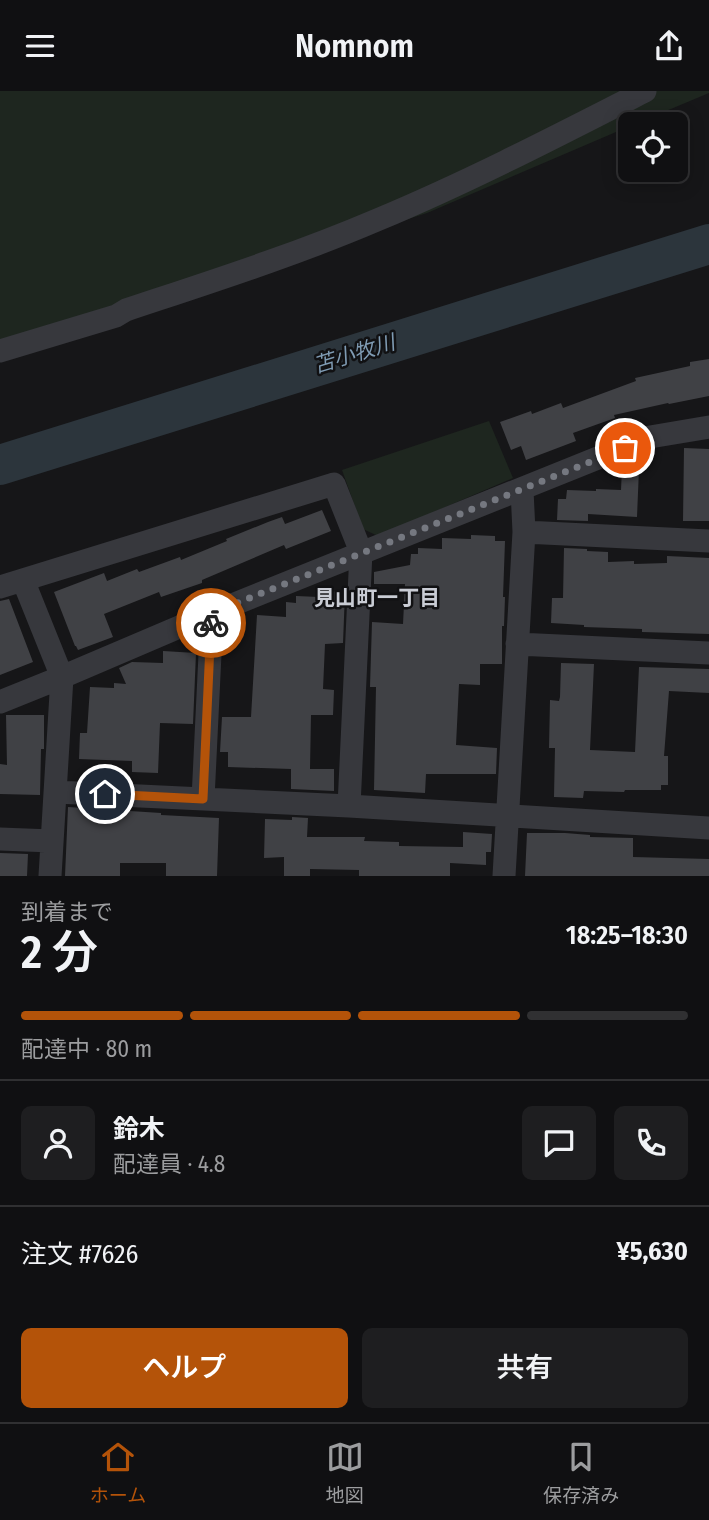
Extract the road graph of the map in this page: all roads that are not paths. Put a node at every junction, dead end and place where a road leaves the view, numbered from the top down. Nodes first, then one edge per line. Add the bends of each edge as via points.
1 (645, 91) edge
2 (0, 351) edge
3 (709, 427) edge
4 (522, 490) junction
5 (524, 532) junction
6 (709, 541) edge
7 (361, 552) junction
8 (23, 580) junction
9 (0, 587) edge
10 (212, 613) junction
11 (517, 644) junction
12 (709, 653) edge
13 (62, 677) junction
14 (0, 702) edge
15 (56, 792) junction
16 (203, 799) junction
17 (349, 806) junction
18 (507, 816) junction
19 (709, 828) edge
20 (0, 839) edge
21 (52, 841) junction
22 (50, 876) edge
23 (504, 876) edge

1 - 2 street via 376,221 116,316
3 - 4 street via 650,437
4 - 5 street
4 - 7 street
5 - 6 street
5 - 11 street
7 - 8 street via 334,484
7 - 10 street
7 - 17 street
8 - 9 street
8 - 13 street
10 - 13 street
10 - 16 street
11 - 12 street
11 - 18 street
13 - 14 street
13 - 15 street
15 - 16 street
15 - 21 street
16 - 17 street
17 - 18 street
18 - 19 street
18 - 23 street
20 - 21 street
21 - 22 street

